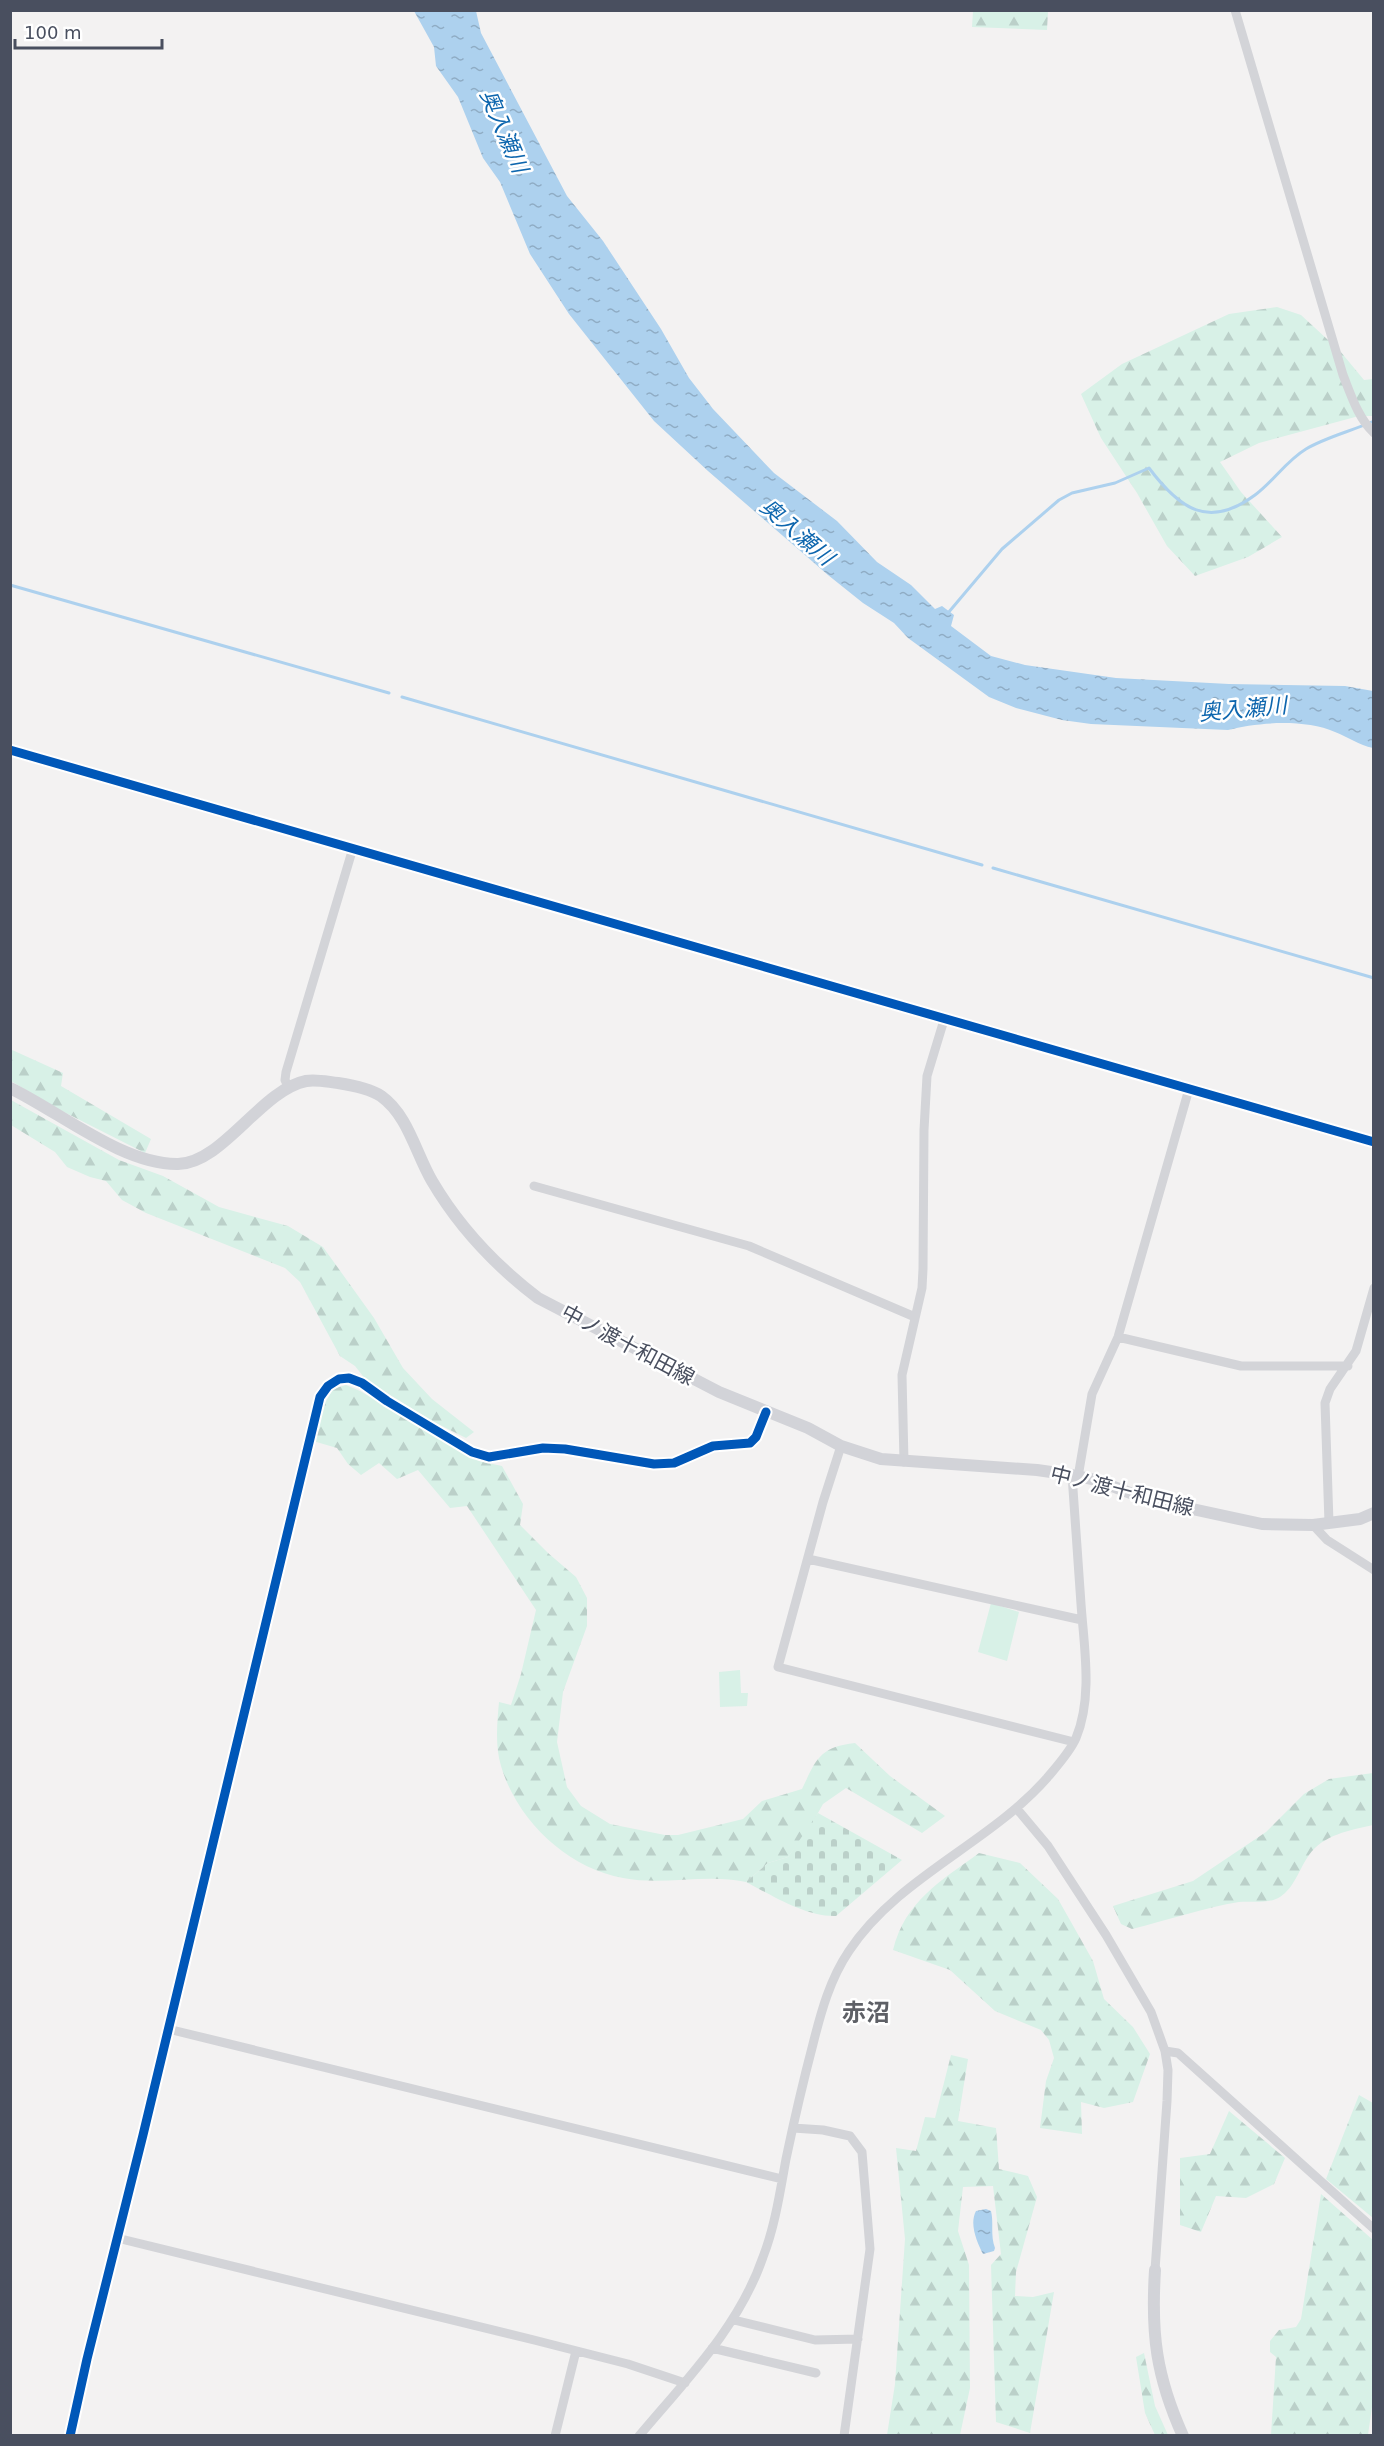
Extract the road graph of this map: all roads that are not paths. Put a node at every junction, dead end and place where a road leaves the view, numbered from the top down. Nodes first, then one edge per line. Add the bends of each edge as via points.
1 (1235, 10) edge
2 (1374, 433) edge
3 (10, 750) edge
4 (353, 848) junction
5 (944, 1020) junction
6 (10, 1088) edge
7 (289, 1088) junction
8 (1189, 1089) junction
9 (1374, 1142) edge
10 (534, 1186) dead end
11 (1374, 1288) edge
12 (915, 1317) junction
13 (1118, 1337) junction
14 (1348, 1366) junction
15 (766, 1412) junction
16 (841, 1446) junction
17 (904, 1462) junction
18 (1075, 1476) junction
19 (1374, 1514) edge
20 (1329, 1523) junction
21 (1313, 1525) junction
22 (808, 1559) junction
23 (1374, 1570) edge
24 (1082, 1620) junction
25 (1074, 1742) junction
26 (1017, 1809) junction
27 (168, 2030) junction
28 (1165, 2051) junction
29 (793, 2128) junction
30 (782, 2180) junction
31 (1374, 2229) edge
32 (117, 2238) junction
33 (1155, 2270) joint
34 (734, 2320) junction
35 (858, 2339) junction
36 (712, 2348) junction
37 (576, 2351) junction
38 (816, 2373) dead end
39 (685, 2383) junction
40 (70, 2436) edge
41 (555, 2436) edge
42 (639, 2436) edge
43 (843, 2436) edge
44 (1183, 2436) edge

1 - 2 street via 1343,375 1366,426
3 - 4 street
4 - 5 street
4 - 7 street via 286,1072
5 - 8 street
5 - 12 street via 927,1076 924,1269
6 - 7 street, 中ノ渡十和田線 via 147,1161 182,1164 202,1158
7 - 15 street, 中ノ渡十和田線 via 312,1080 347,1084 381,1095 399,1116 452,1214 523,1286 615,1339
8 - 9 street
8 - 13 street
10 - 12 street via 749,1246
11 - 14 street
12 - 17 street via 902,1375
13 - 14 street via 1241,1366
13 - 18 street via 1092,1394
14 - 20 street via 1330,1389 1325,1403
15 - 16 street, 中ノ渡十和田線
15 - 27 street via 750,1443 713,1446 674,1463 654,1464 543,1448 489,1457 472,1452 362,1383 349,1378 328,1386 315,1415
16 - 17 street, 中ノ渡十和田線
16 - 22 street
17 - 18 street, 中ノ渡十和田線
18 - 21 street, 中ノ渡十和田線 via 1146,1499 1248,1521
18 - 24 street
19 - 20 street, 中ノ渡十和田線
20 - 21 street, 中ノ渡十和田線
21 - 23 street via 1327,1540
22 - 24 street
22 - 25 street via 778,1667
24 - 25 street via 1085,1696
25 - 26 street via 1057,1767
26 - 28 street via 1048,1846 1100,1926 1151,2012
26 - 29 street via 903,1894 871,1923 849,1951 822,2008
27 - 30 street
27 - 32 street
28 - 31 street via 1178,2053
28 - 33 street via 1167,2101
29 - 30 street
29 - 35 street via 850,2136 862,2152 870,2249
30 - 34 street via 764,2256
32 - 37 street
32 - 40 street
33 - 44 street via 1153,2309 1159,2373
34 - 35 street via 815,2340
34 - 36 street
35 - 43 street
36 - 38 street
36 - 39 street
37 - 39 street
37 - 41 street
39 - 42 street

